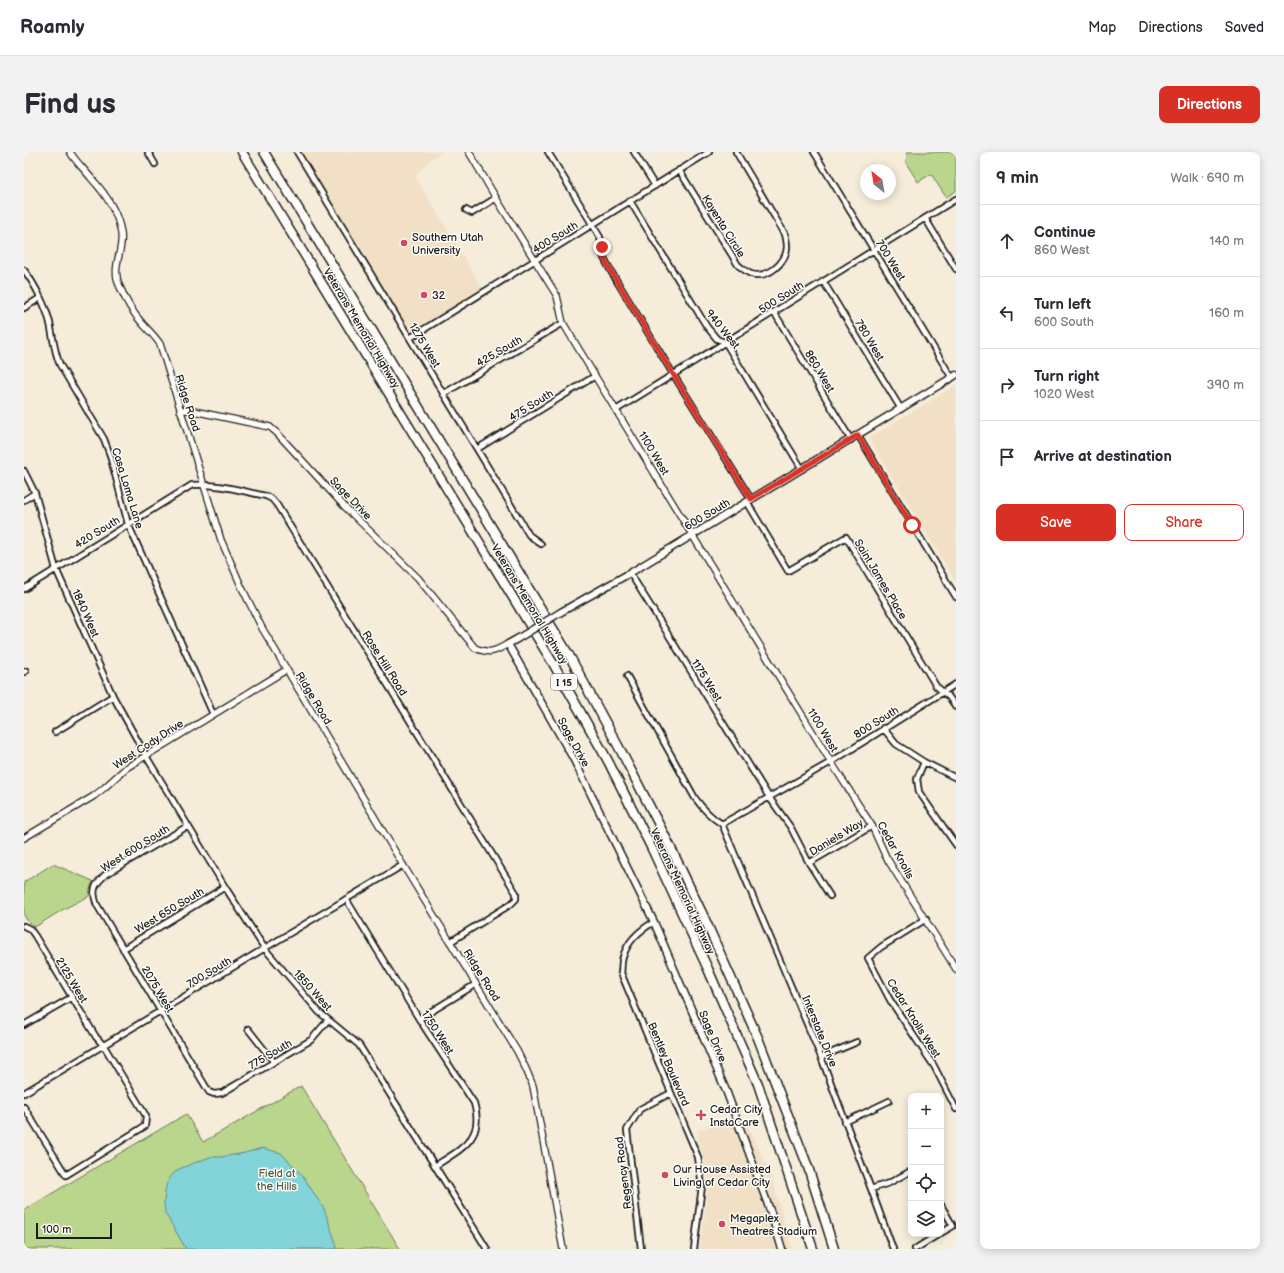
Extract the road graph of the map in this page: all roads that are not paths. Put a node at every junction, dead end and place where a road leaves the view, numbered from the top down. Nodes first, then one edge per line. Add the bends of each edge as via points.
1 (70, 152) edge
2 (148, 152) edge
3 (242, 152) edge
4 (264, 152) edge
5 (297, 152) edge
6 (469, 152) edge
7 (548, 152) edge
8 (634, 152) edge
9 (709, 152) edge
10 (736, 152) edge
11 (814, 152) edge
12 (155, 164) dead end
13 (680, 170) junction
14 (655, 186) junction
15 (496, 198) junction
16 (956, 199) edge
17 (630, 201) junction
18 (466, 210) dead end
19 (925, 218) junction
20 (592, 224) junction
21 (874, 250) junction
22 (534, 261) junction
23 (956, 269) edge
24 (24, 270) edge
25 (823, 281) junction
26 (40, 298) junction
27 (24, 308) edge
28 (774, 312) junction
29 (564, 324) junction
30 (410, 338) junction
31 (725, 342) junction
32 (673, 374) junction
33 (595, 376) junction
34 (954, 377) edge
35 (443, 394) junction
36 (901, 409) junction
37 (180, 410) junction
38 (616, 410) junction
39 (858, 435) junction
40 (851, 440) junction
41 (477, 449) junction
42 (802, 469) junction
43 (24, 471) edge
44 (203, 484) junction
45 (35, 493) junction
46 (24, 500) edge
47 (749, 500) junction
48 (128, 524) junction
49 (692, 534) junction
50 (541, 544) dead end
51 (56, 568) junction
52 (630, 573) junction
53 (24, 589) edge
54 (956, 597) edge
55 (508, 644) junction
56 (286, 670) junction
57 (627, 676) dead end
58 (956, 684) edge
59 (943, 692) junction
60 (113, 696) junction
61 (956, 707) edge
62 (213, 714) junction
63 (883, 728) junction
64 (54, 732) dead end
65 (146, 756) junction
66 (831, 762) junction
67 (924, 762) junction
68 (956, 778) edge
69 (769, 797) junction
70 (722, 824) junction
71 (188, 826) junction
72 (872, 826) junction
73 (24, 838) edge
74 (956, 845) edge
75 (809, 863) junction
76 (403, 865) junction
77 (225, 887) junction
78 (94, 888) joint
79 (830, 896) dead end
80 (346, 899) junction
81 (926, 919) junction
82 (654, 922) junction
83 (24, 926) edge
84 (450, 942) junction
85 (265, 948) junction
86 (123, 949) junction
87 (956, 969) edge
88 (476, 984) junction
89 (72, 997) junction
90 (161, 1012) junction
91 (419, 1019) junction
92 (328, 1020) junction
93 (24, 1025) edge
94 (248, 1029) dead end
95 (856, 1042) dead end
96 (104, 1046) junction
97 (821, 1057) junction
98 (274, 1062) junction
99 (24, 1093) edge
100 (671, 1093) junction
101 (214, 1094) joint
102 (889, 1101) dead end
103 (24, 1107) edge
104 (956, 1109) edge
105 (845, 1122) junction
106 (435, 1166) junction
107 (808, 1167) junction
108 (908, 1172) edge
109 (871, 1189) junction
110 (944, 1210) edge
111 (944, 1232) edge
112 (935, 1237) edge
113 (487, 1249) edge
114 (563, 1249) edge
115 (641, 1249) edge
116 (694, 1249) edge
117 (782, 1249) edge
118 (813, 1249) edge
119 (834, 1249) edge
120 (840, 1249) edge
121 (893, 1249) edge
122 (915, 1249) edge

1 - 37 street, Ridge Road via 92,179 119,223 121,236 116,266 119,287 138,318 160,344
2 - 12 street
3 - 118 highway, Veterans Memorial Highway / I 15 via 554,665 608,761 708,969 758,1084
4 - 107 highway, Veterans Memorial Highway / I 15 via 569,655 622,753 702,913 760,1045
5 - 30 street, 1275 West
6 - 15 street, 1100 West
7 - 20 street
8 - 14 street
9 - 13 street, 400 South
10 - 13 street, Kayenta Circle via 785,234 785,256 779,265 761,274 752,274 738,265
11 - 21 street, 700 West
13 - 14 street, 400 South
14 - 17 street, 400 South
15 - 18 street via 472,213
15 - 22 street, 1100 West
16 - 19 street, 500 South
17 - 20 street, 400 South
17 - 31 street, 940 West via 707,327 717,339
19 - 21 street, 500 South
19 - 23 street
20 - 22 street, 400 South
20 - 32 street via 600,237 604,258 612,273
21 - 25 street, 500 South
21 - 34 street, 700 West
22 - 29 street, 1100 West via 557,296
22 - 30 street, 400 South
24 - 26 street, Casa Loma Lane
25 - 28 street, 500 South
25 - 36 street, 780 West
26 - 27 street
26 - 48 street, Casa Loma Lane via 48,318 54,353 104,439
28 - 31 street, 500 South
28 - 40 street, 860 West
29 - 33 street, 1100 West
29 - 35 street, 425 South
30 - 35 street, 1275 West
31 - 32 street, 500 South
31 - 42 street, 940 West
32 - 38 street, 500 South
32 - 47 street
33 - 38 street, 1100 West
33 - 41 street, 475 South
34 - 36 main road, 600 South
35 - 41 street, 1275 West
36 - 39 main road, 600 South
37 - 44 street, Ridge Road
37 - 55 street, Sage Drive via 270,427 345,507 418,578 475,648 495,652
38 - 49 street, 1100 West
39 - 40 main road, 600 South
39 - 54 street
40 - 42 main road, 600 South
41 - 50 street, 1275 West via 529,535
42 - 47 main road, 600 South
43 - 45 street, 1840 West
44 - 48 street, 420 South via 192,484
44 - 56 street, Ridge Road via 221,540 242,588
44 - 84 street, Rose Hill Road via 266,496 278,505 516,893 516,899 511,904
45 - 46 street
45 - 51 street, 1840 West
47 - 49 main road, 600 South
47 - 59 street, Saint James Place via 788,571 846,537 936,686
48 - 51 street, 420 South
48 - 62 street, Casa Loma Lane
49 - 52 main road, 600 South
49 - 66 street, 1100 West
51 - 53 street, 420 South
51 - 60 street, 1840 West
52 - 55 main road, 600 South, bridge
52 - 69 street, 1175 West
55 - 82 main road, Sage Drive via 573,758
56 - 62 street, West Cody Drive
56 - 76 street, Ridge Road
57 - 70 street via 695,798 712,819
58 - 59 street, 800 South
59 - 61 street
59 - 63 street, 800 South
60 - 64 street
60 - 65 street, 1840 West
62 - 65 street, West Cody Drive
63 - 66 street, 800 South
63 - 67 street via 896,744
65 - 71 street, 1850 West
65 - 73 street, West Cody Drive via 126,768 94,796
66 - 69 street, 800 South
66 - 72 street, Cedar Knolls
67 - 68 street
67 - 74 street via 917,779 919,792
69 - 70 street, 800 South
69 - 75 street via 791,828
70 - 97 street, Interstate Drive
71 - 77 street, 1850 West
71 - 78 street, West 600 South via 106,874
72 - 75 street, Daniels Way
72 - 81 street, Cedar Knolls via 886,857
75 - 79 street
76 - 80 street, 700 South
76 - 84 street, Ridge Road
77 - 85 street, 1850 West
77 - 86 street, West 650 South
78 - 86 street, 2075 West via 96,905
80 - 85 street, 700 South
80 - 91 street, 1750 West
81 - 87 street, Cedar Knolls
81 - 104 street, Cedar Knolls West via 868,958 890,1000 934,1066
82 - 100 street, Bentley Boulevard via 632,940 623,957 621,973
82 - 117 main road, Sage Drive via 727,1093
83 - 89 street, 2125 West via 35,936
84 - 88 street, Ridge Road
85 - 90 street, 700 South
85 - 92 street, 1850 West
86 - 90 street, 2075 West
88 - 91 street
88 - 114 street, Ridge Road via 517,1051 533,1086
89 - 93 street
89 - 96 street, 2125 West
90 - 96 street, 700 South
90 - 101 street, 2075 West via 209,1092
91 - 106 street, 1750 West via 474,1103 477,1114 477,1124 469,1143
92 - 98 street, 775 South via 311,1040
92 - 106 street, 1850 West via 359,1045
94 - 98 street
95 - 97 street
96 - 99 street, 700 South
96 - 103 street, 2125 West via 146,1116 145,1126 66,1175
97 - 105 street, Interstate Drive
98 - 101 street, 775 South via 222,1094
100 - 115 street, Regency Road via 640,1109 627,1130
100 - 116 street, Bentley Boulevard via 698,1157 702,1186
102 - 105 street
105 - 109 street, Interstate Drive
106 - 113 street, 1850 West
107 - 119 highway, Veterans Memorial Highway / I 15
107 - 120 highway via 814,1176
108 - 109 street via 889,1183
109 - 121 street, Interstate Drive
110 - 111 street via 953,1226
112 - 122 street

